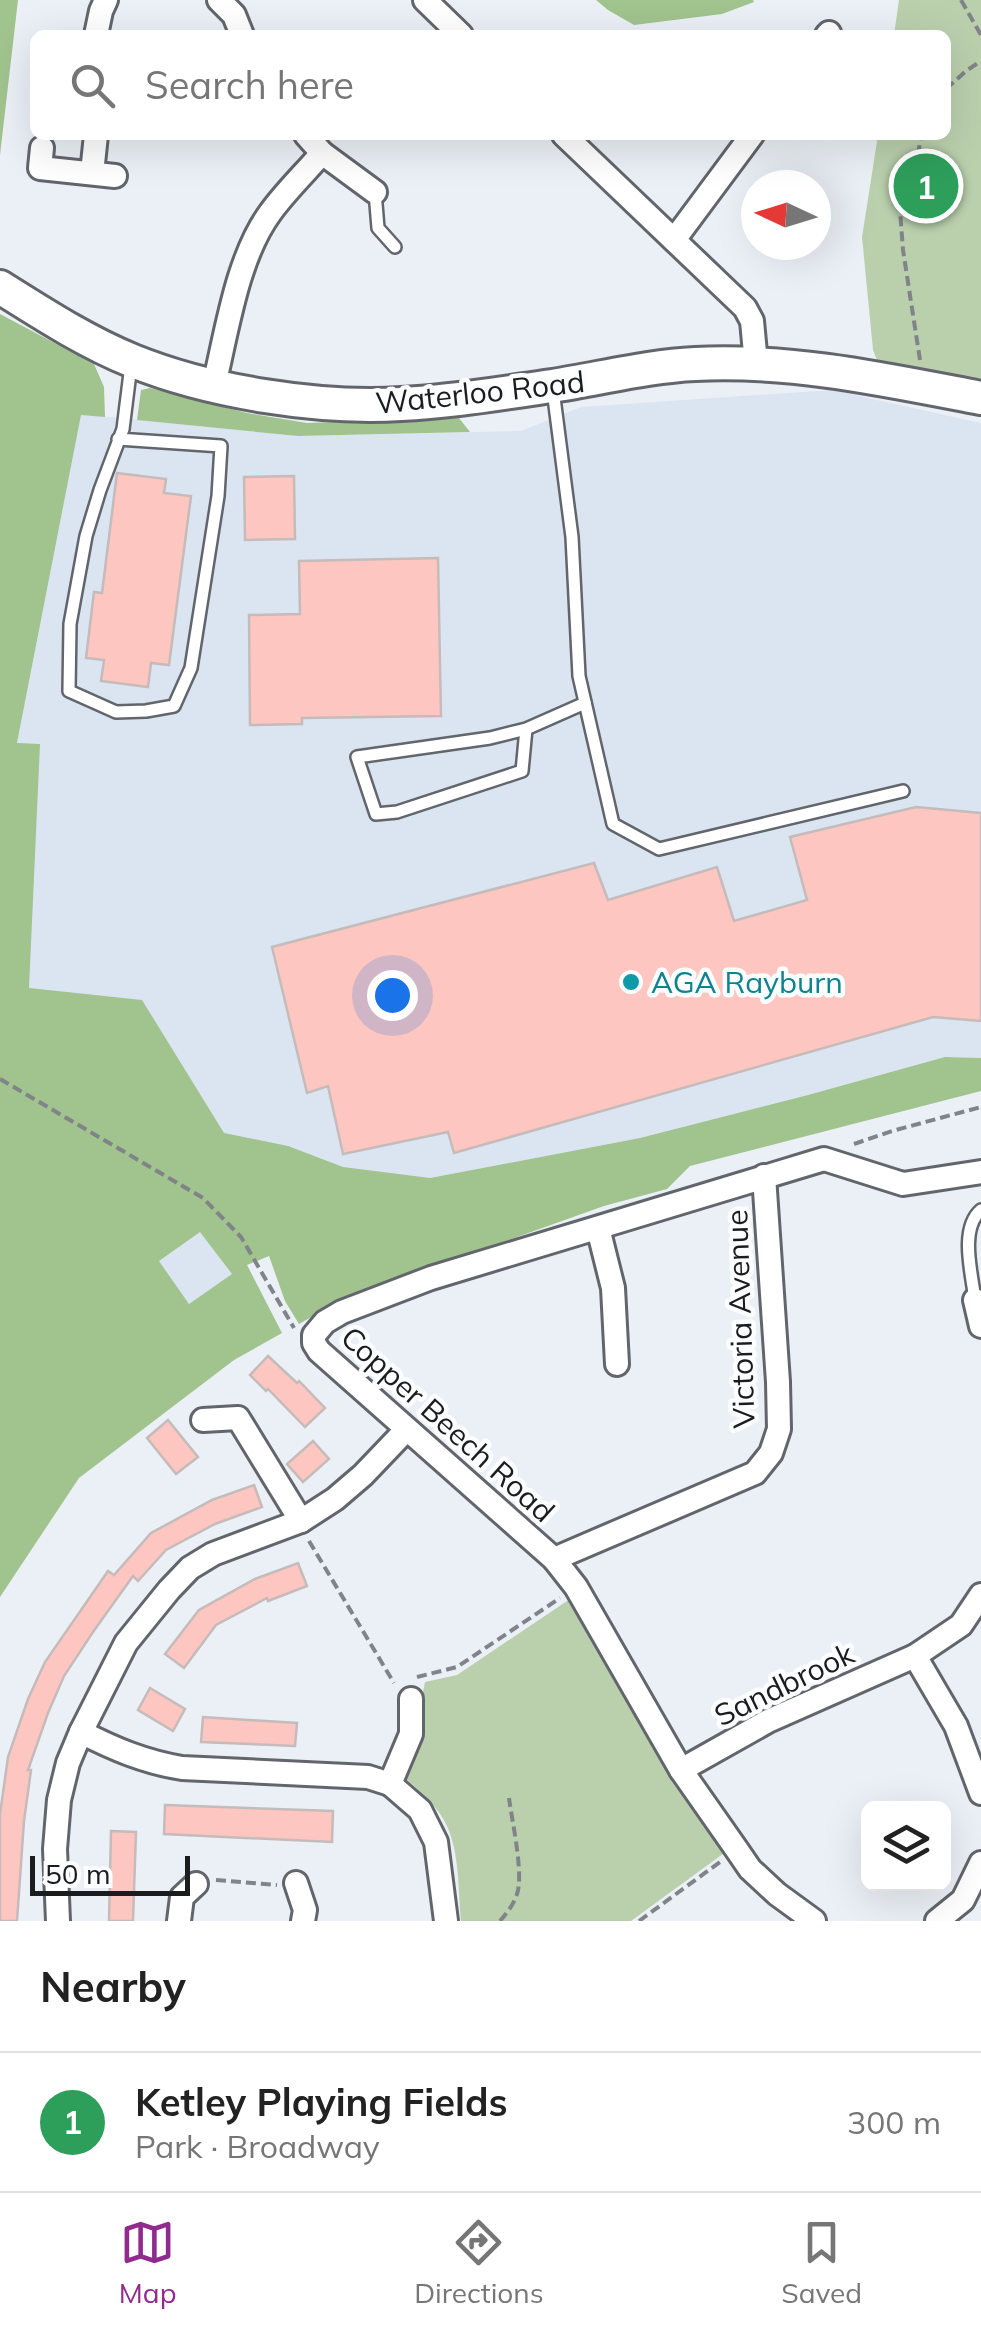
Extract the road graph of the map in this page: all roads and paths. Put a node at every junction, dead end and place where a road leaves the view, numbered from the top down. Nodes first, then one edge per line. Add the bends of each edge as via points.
1 (106, 0) edge
2 (219, 0) edge
3 (425, 0) edge
4 (960, 0) edge
5 (97, 30) edge
6 (240, 30) edge
7 (456, 30) edge
8 (981, 35) edge
9 (981, 61) edge
10 (951, 84) edge
11 (97, 140) edge
12 (310, 140) edge
13 (569, 140) edge
14 (748, 140) edge
15 (920, 140) edge
16 (42, 148) dead end
17 (322, 153) junction
18 (375, 192) joint
19 (674, 240) junction
20 (395, 246) dead end
21 (0, 288) edge
22 (132, 360) junction
23 (756, 364) junction
24 (214, 385) junction
25 (552, 386) junction
26 (920, 386) junction
27 (981, 398) edge
28 (118, 440) junction
29 (585, 703) junction
30 (526, 729) junction
31 (903, 791) dead end
32 (0, 1079) edge
33 (981, 1107) edge
34 (832, 1160) junction
35 (981, 1172) edge
36 (764, 1176) junction
37 (981, 1210) edge
38 (598, 1228) junction
39 (975, 1300) joint
40 (290, 1324) dead end
41 (981, 1326) edge
42 (617, 1364) dead end
43 (203, 1420) dead end
44 (406, 1430) junction
45 (302, 1527) junction
46 (554, 1559) junction
47 (576, 1587) junction
48 (981, 1595) edge
49 (915, 1656) junction
50 (402, 1691) junction
51 (81, 1732) junction
52 (682, 1770) junction
53 (390, 1784) junction
54 (981, 1793) edge
55 (509, 1798) dead end
56 (736, 1850) junction
57 (981, 1863) edge
58 (296, 1883) joint
59 (196, 1884) joint
60 (58, 1921) edge
61 (179, 1921) edge
62 (304, 1921) edge
63 (446, 1921) edge
64 (500, 1921) edge
65 (640, 1921) edge
66 (814, 1921) edge
67 (937, 1921) edge

1 - 5 street
2 - 6 street
3 - 7 street
4 - 8 path
9 - 10 path
11 - 16 street via 103,175 40,168
12 - 17 street
13 - 19 street
14 - 19 street
15 - 26 path via 900,210
17 - 18 street
17 - 24 street via 252,243
18 - 20 lane via 378,228
19 - 23 street via 746,308
21 - 22 street, Waterloo Road
22 - 24 street, Waterloo Road
22 - 28 lane
23 - 25 street, Waterloo Road via 692,364
23 - 26 street, Waterloo Road
24 - 25 street, Waterloo Road via 353,405
25 - 29 lane
26 - 27 street, Waterloo Road
28 - 28 lane via 86,536 70,624 69,690 116,712 146,711 174,706 190,668 222,446
29 - 30 lane
29 - 31 lane via 613,824 659,850
30 - 30 lane via 357,756 376,814 522,771
32 - 40 path via 202,1198 241,1237
33 - 34 path via 837,1150
34 - 35 street via 903,1184
34 - 36 street, Copper Beech Road
36 - 38 street, Copper Beech Road
36 - 46 street, Victoria Avenue via 778,1382 779,1429 771,1453 756,1473
37 - 39 lane via 968,1238
38 - 42 street via 613,1288
38 - 44 street, Copper Beech Road via 432,1278 342,1312 317,1330 319,1352
39 - 41 street
43 - 45 street via 238,1418
44 - 45 street
44 - 46 street, Copper Beech Road
45 - 50 path
45 - 51 street via 213,1554 190,1568 126,1643
46 - 47 street
47 - 50 path via 457,1667 413,1678
47 - 52 street
48 - 49 street, Sandbrook via 961,1625
49 - 52 street, Sandbrook via 768,1721
49 - 54 street via 956,1726
50 - 53 street via 411,1734
51 - 53 street via 152,1763 368,1777
51 - 60 street via 59,1800
52 - 56 street
53 - 63 street via 420,1810 436,1842
55 - 64 path via 520,1880
56 - 65 path
56 - 66 street
57 - 67 street via 962,1900
58 - 59 path
58 - 62 street
59 - 61 street via 182,1897

